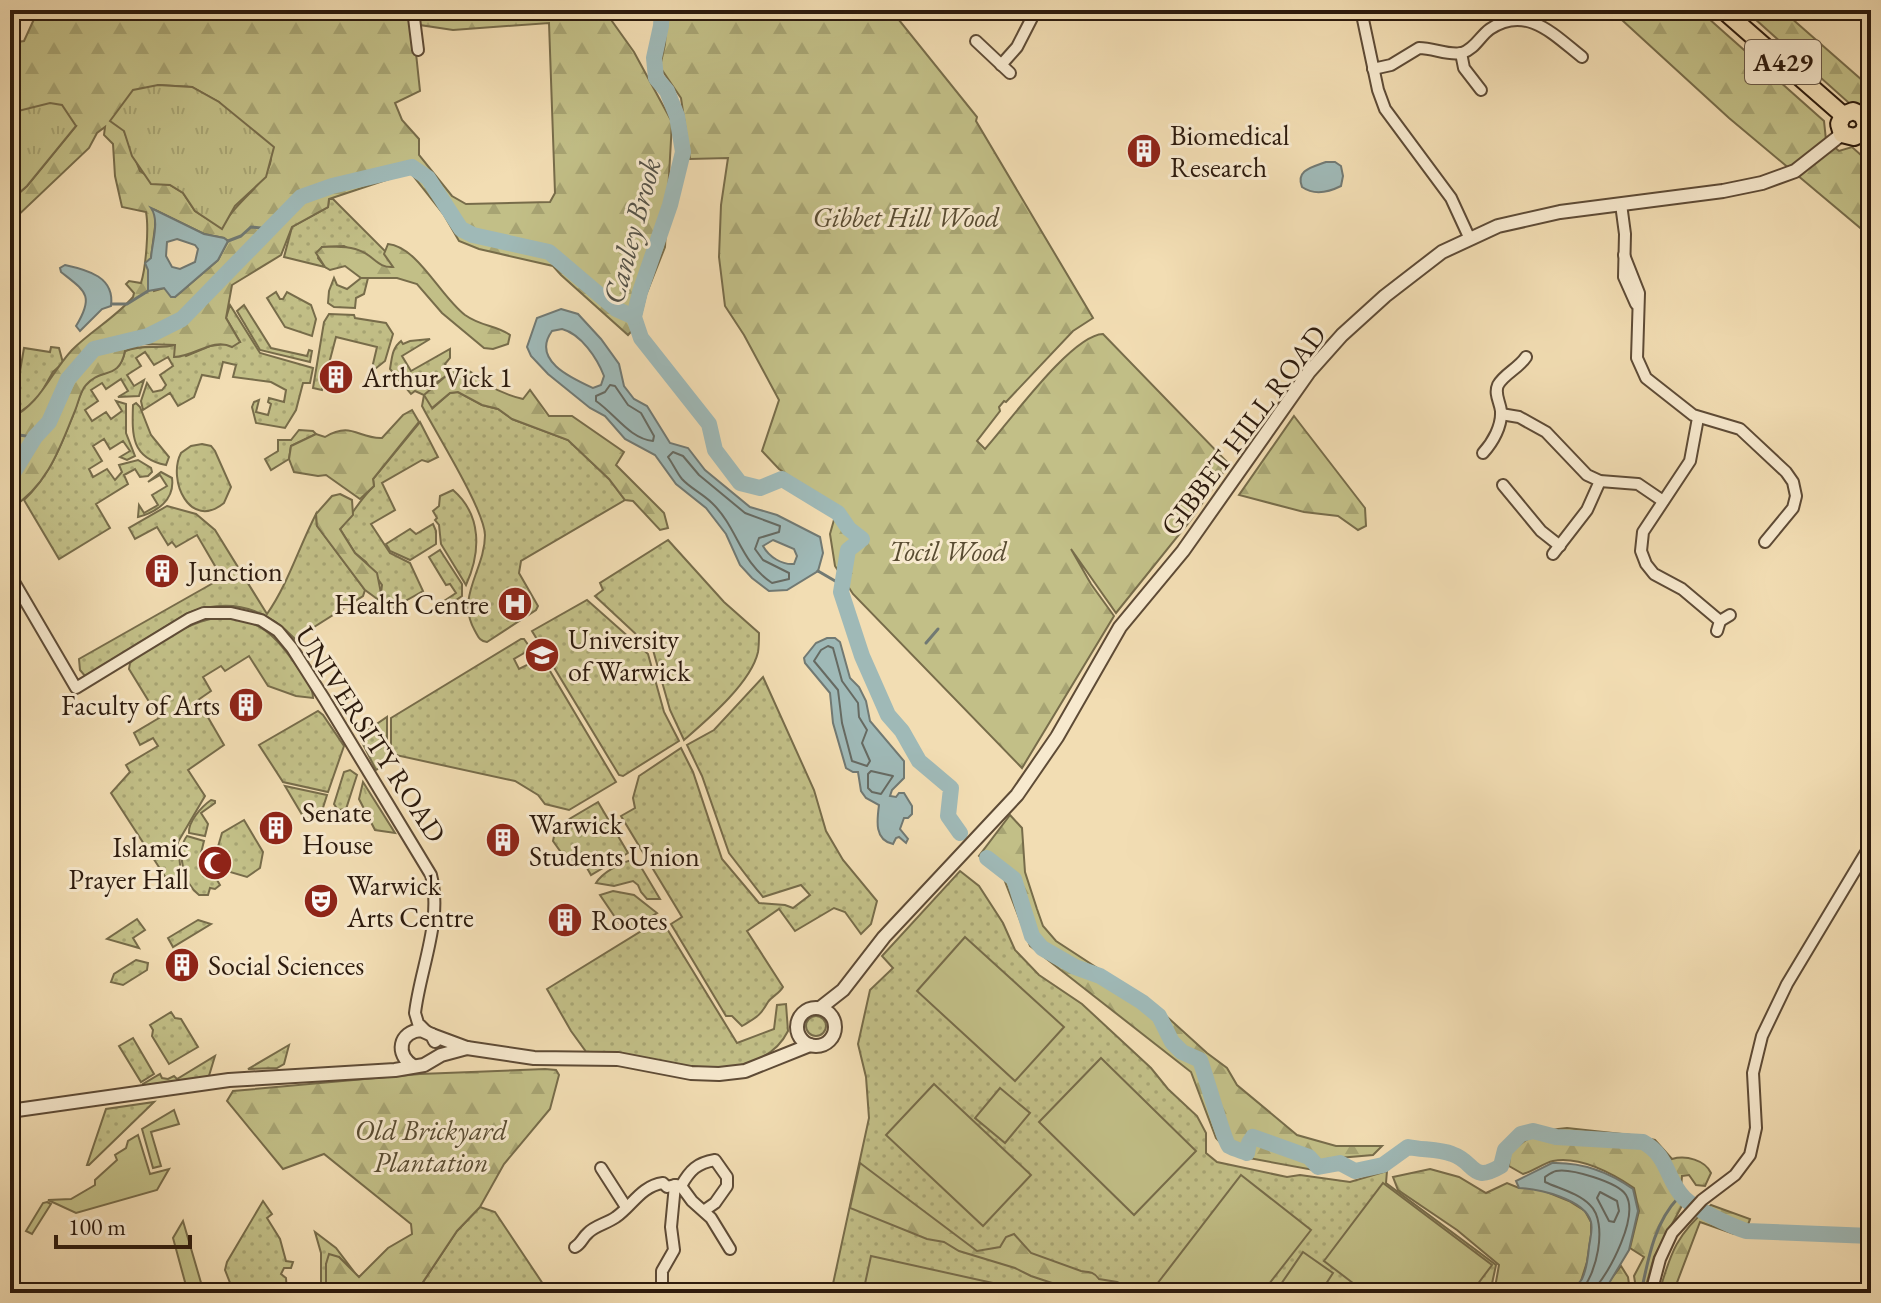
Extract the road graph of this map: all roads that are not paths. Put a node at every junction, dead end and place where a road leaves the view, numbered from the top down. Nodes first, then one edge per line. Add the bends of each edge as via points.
1 (413, 10) edge
2 (1036, 10) edge
3 (1361, 10) edge
4 (1723, 10) edge
5 (1513, 15) edge
6 (976, 41) dead end
7 (418, 50) dead end
8 (1461, 53) junction
9 (1582, 57) dead end
10 (1001, 65) junction
11 (1373, 69) junction
12 (1010, 73) dead end
13 (1481, 90) dead end
14 (1866, 111) edge
15 (1843, 115) junction
16 (1842, 134) junction
17 (1867, 137) edge
18 (1621, 204) junction
19 (1469, 237) junction
20 (1526, 357) dead end
21 (1501, 414) junction
22 (1698, 418) junction
23 (1483, 453) dead end
24 (1600, 481) junction
25 (1503, 485) dead end
26 (1663, 501) junction
27 (1765, 542) dead end
28 (10, 575) edge
29 (1730, 615) dead end
30 (1871, 844) edge
31 (843, 990) junction
32 (820, 1008) junction
33 (833, 1019) junction
34 (797, 1029) junction
35 (429, 1034) junction
36 (810, 1045) junction
37 (467, 1048) junction
38 (401, 1050) junction
39 (781, 1055) junction
40 (434, 1058) junction
41 (413, 1066) junction
42 (376, 1071) junction
43 (10, 1113) edge
44 (601, 1168) dead end
45 (678, 1185) junction
46 (626, 1207) junction
47 (705, 1210) junction
48 (575, 1247) dead end
49 (730, 1249) dead end
50 (662, 1291) edge
51 (1651, 1293) edge

1 - 7 street
2 - 10 street
3 - 11 street
4 - 15 main road, A429
5 - 8 street
5 - 9 street via 1538,23 1562,48
6 - 10 street
8 - 11 street via 1419,48
8 - 13 street via 1464,68
10 - 12 street
11 - 19 street via 1385,109 1451,198
14 - 15 main road, A429
14 - 17 main road, A429
15 - 16 main road, A429
16 - 17 main road, A429
16 - 18 street, GIBBET HILL ROAD via 1795,171 1779,177 1723,191
18 - 19 street, GIBBET HILL ROAD via 1526,219
18 - 22 street via 1624,255 1638,285 1636,343 1641,369 1652,385
19 - 31 street, GIBBET HILL ROAD via 1385,296 1309,372 1183,551 1120,627 1017,795 884,937
20 - 21 street via 1498,385
21 - 23 street
21 - 24 street via 1546,432 1584,473
22 - 26 street via 1690,461
22 - 27 street via 1740,429 1793,482 1793,508
24 - 25 street via 1593,501 1556,550
24 - 26 street via 1638,484
26 - 29 street via 1642,537 1646,564 1659,579 1682,589 1718,626
28 - 35 street, UNIVERSITY ROAD via 76,688 204,613 240,614 278,631 428,867 435,903 415,1013
30 - 51 street via 1762,1036 1753,1073 1756,1128 1750,1155 1672,1233
31 - 32 street, GIBBET HILL ROAD
31 - 33 street, GIBBET HILL ROAD
32 - 33 street
32 - 34 street via 803,1012
33 - 36 street via 833,1036 821,1045
34 - 36 street
34 - 39 street
35 - 37 street
35 - 38 street via 411,1031
35 - 40 street via 437,1047
36 - 39 street
37 - 39 street via 534,1058 618,1059 719,1074 745,1071
37 - 40 street
38 - 41 street
38 - 42 street
40 - 41 street
41 - 42 street
42 - 43 street via 259,1079
44 - 46 street
45 - 46 street via 655,1184
45 - 47 street
45 - 47 street via 697,1165 715,1160 727,1186
45 - 50 street via 671,1227 674,1250 662,1271
46 - 48 street via 590,1229
47 - 49 street

